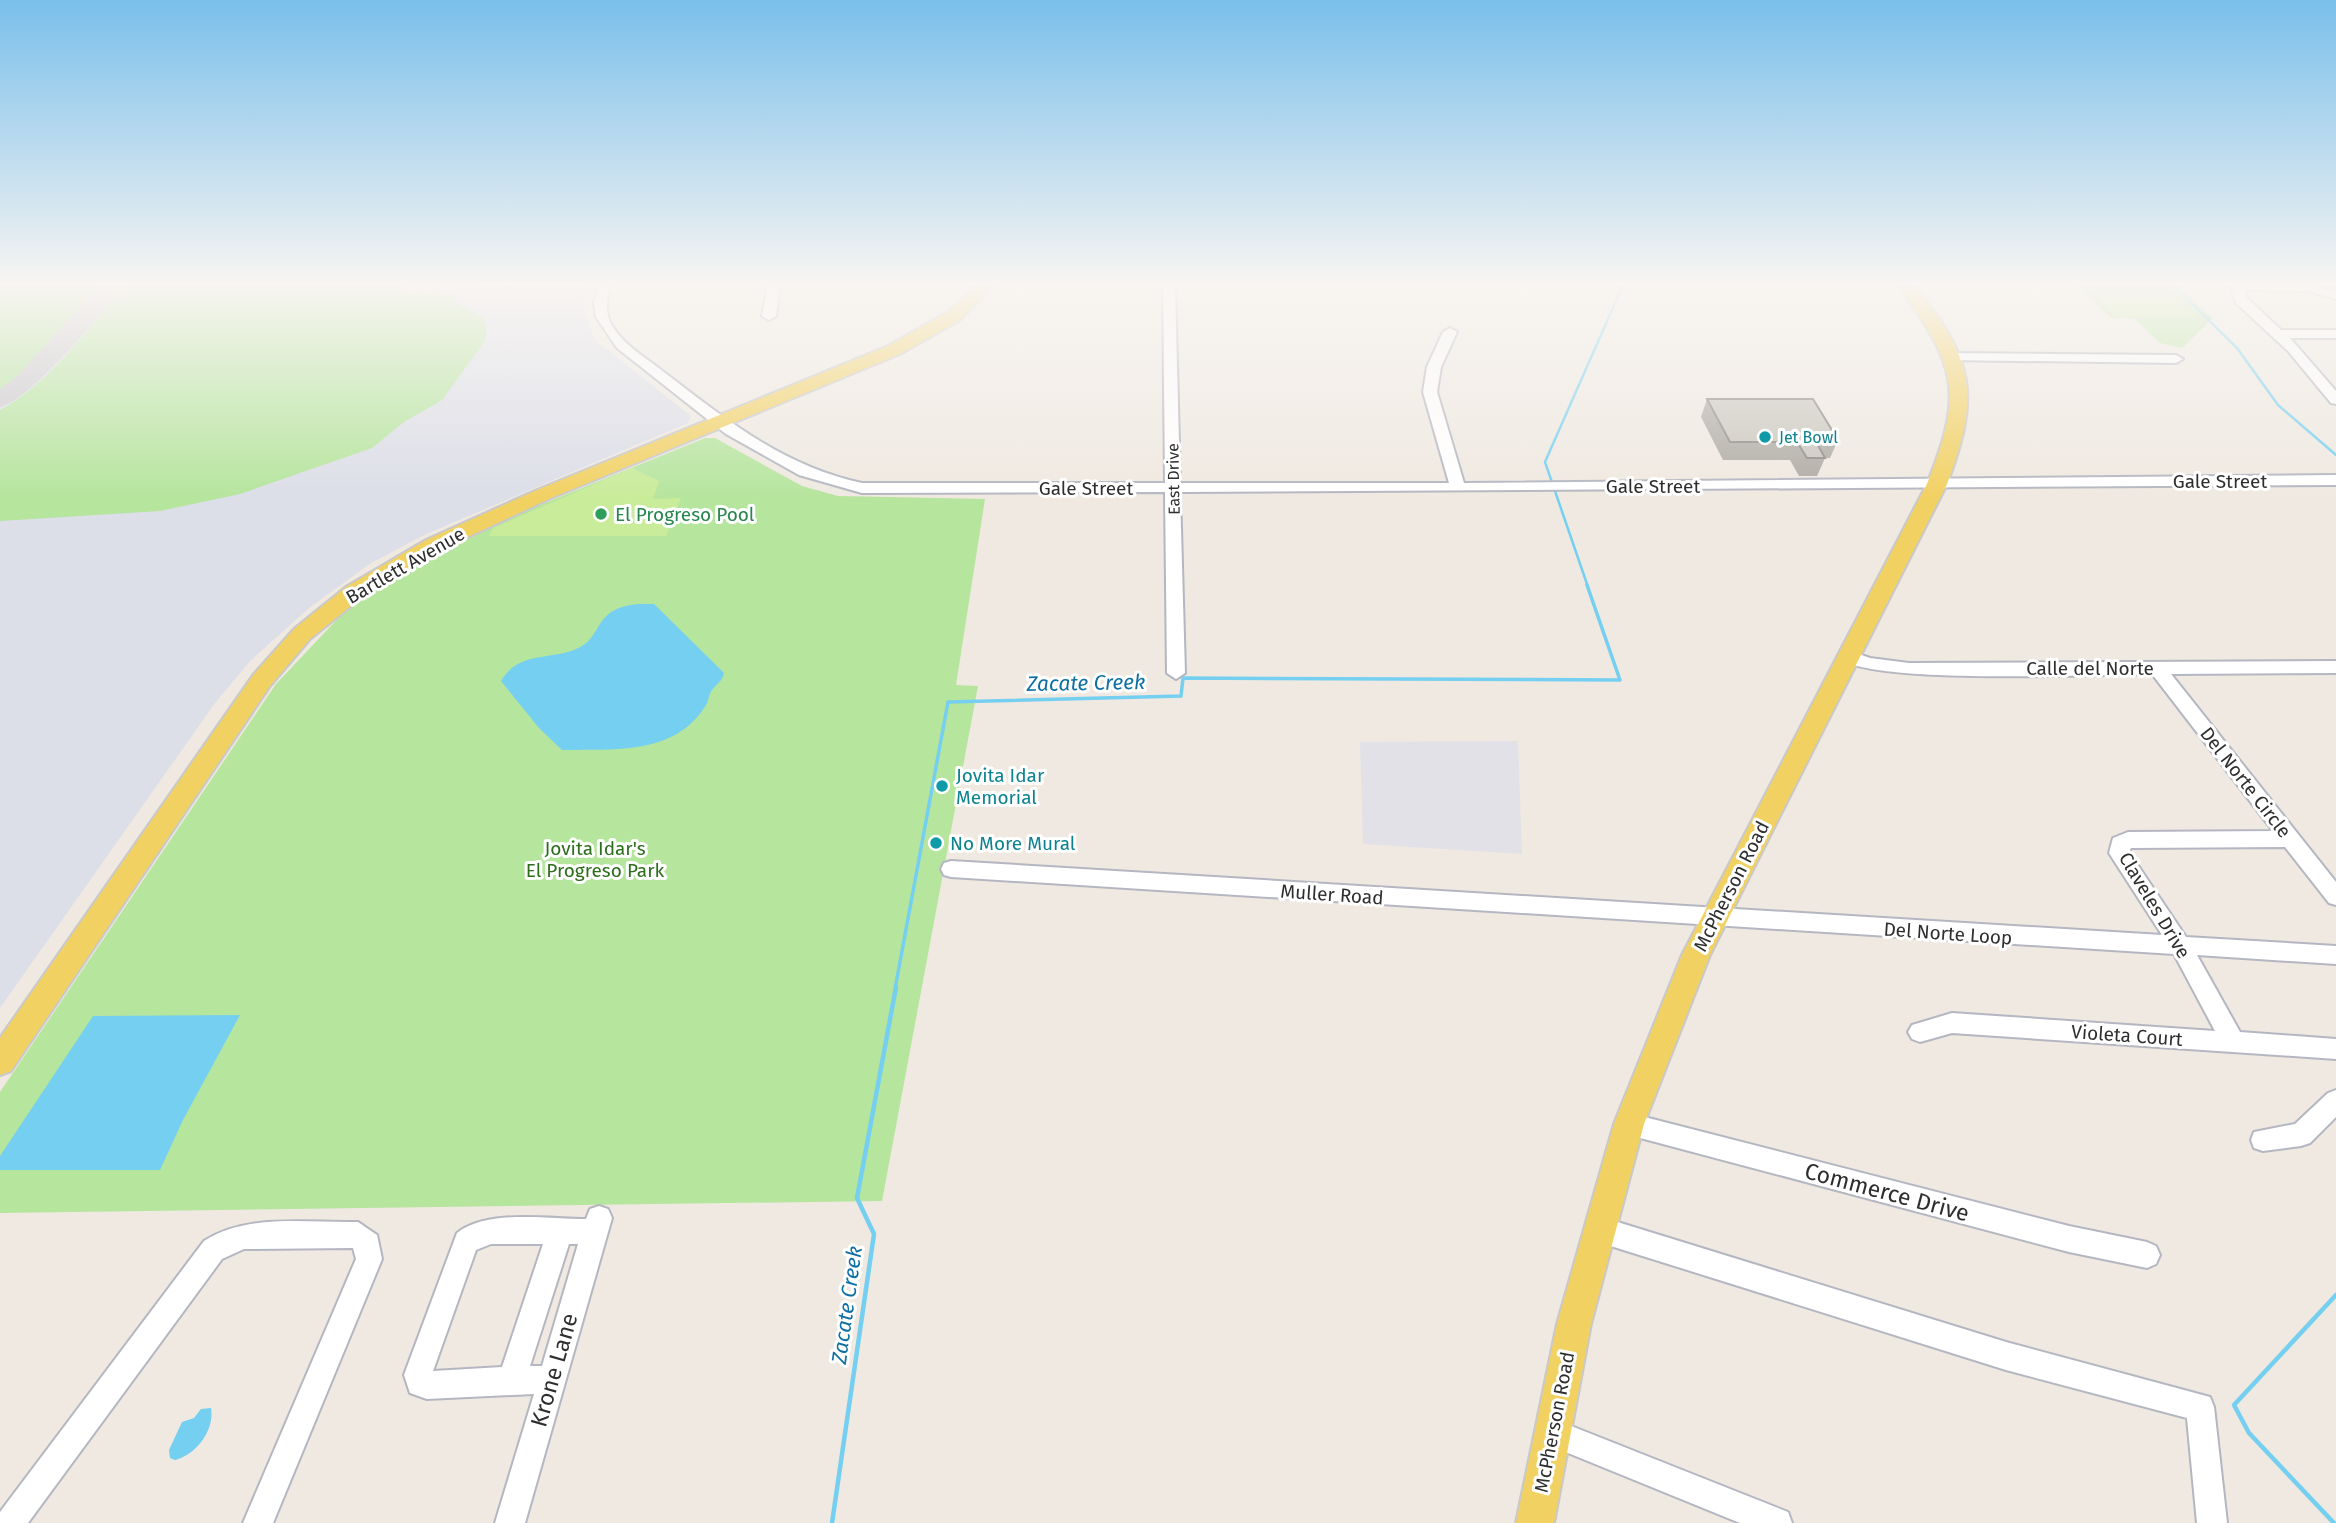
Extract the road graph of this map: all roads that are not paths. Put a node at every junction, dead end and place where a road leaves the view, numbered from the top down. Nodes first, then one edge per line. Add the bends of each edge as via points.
1 (638, 356) edge
2 (875, 356) edge
3 (1170, 356) edge
4 (1439, 356) edge
5 (2300, 356) edge
6 (1952, 357) joint
7 (2176, 359) dead end
8 (2330, 386) edge
9 (2336, 400) edge
10 (718, 422) junction
11 (2336, 480) edge
12 (1937, 484) junction
13 (1173, 487) junction
14 (1458, 487) junction
15 (1847, 656) junction
16 (2156, 667) junction
17 (2336, 667) edge
18 (1176, 673) dead end
19 (2291, 839) junction
20 (951, 869) dead end
21 (2336, 897) edge
22 (1714, 919) junction
23 (2182, 948) junction
24 (2336, 956) edge
25 (1920, 1032) dead end
26 (2233, 1042) junction
27 (2336, 1049) edge
28 (0, 1062) edge
29 (2336, 1101) edge
30 (1629, 1124) junction
31 (2263, 1140) dead end
32 (1598, 1229) junction
33 (560, 1231) junction
34 (2147, 1255) dead end
35 (552, 1379) junction
36 (511, 1382) junction
37 (1551, 1432) junction
38 (10, 1523) edge
39 (258, 1523) edge
40 (510, 1523) edge
41 (1535, 1523) edge
42 (1777, 1523) edge
43 (2212, 1523) edge

1 - 10 street, Gale Street
2 - 10 main road, Bartlett Avenue
3 - 13 street, East Drive
4 - 14 street via 1430,392
5 - 8 street
6 - 7 street
6 - 12 main road, McPherson Road via 1959,382 1960,417
8 - 9 street
10 - 13 street, Gale Street via 738,438 811,475 862,488
10 - 28 main road, Bartlett Avenue via 433,545 354,592 302,634 262,680
11 - 12 street, Gale Street
12 - 14 street, Gale Street
12 - 15 main road, McPherson Road
13 - 14 street, Gale Street
13 - 18 street, East Drive
15 - 16 street, Calle del Norte via 1909,669
15 - 22 main road, McPherson Road
16 - 17 street, Calle del Norte
16 - 19 street, Del Norte Circle
19 - 21 street, Del Norte Circle
19 - 23 street, Claveles Drive via 2127,840 2120,844 2119,853
20 - 22 street, Muller Road
22 - 23 street, Del Norte Loop
22 - 30 main road, McPherson Road
23 - 24 street
23 - 26 street, Claveles Drive
25 - 26 street, Violeta Court via 1952,1023
26 - 27 street, Violeta Court
29 - 31 street via 2301,1135
30 - 32 main road, McPherson Road
30 - 34 street, Commerce Drive via 2069,1239
32 - 37 main road, McPherson Road
32 - 43 street via 2006,1356 2200,1407
33 - 35 street, Krone Lane via 597,1225
33 - 36 street
33 - 36 street via 491,1231 466,1242 418,1375 419,1383 427,1385
35 - 36 street
35 - 40 street, Krone Lane
37 - 41 main road, McPherson Road
37 - 42 street
38 - 39 street via 214,1250 244,1236 358,1235 368,1244 369,1259

